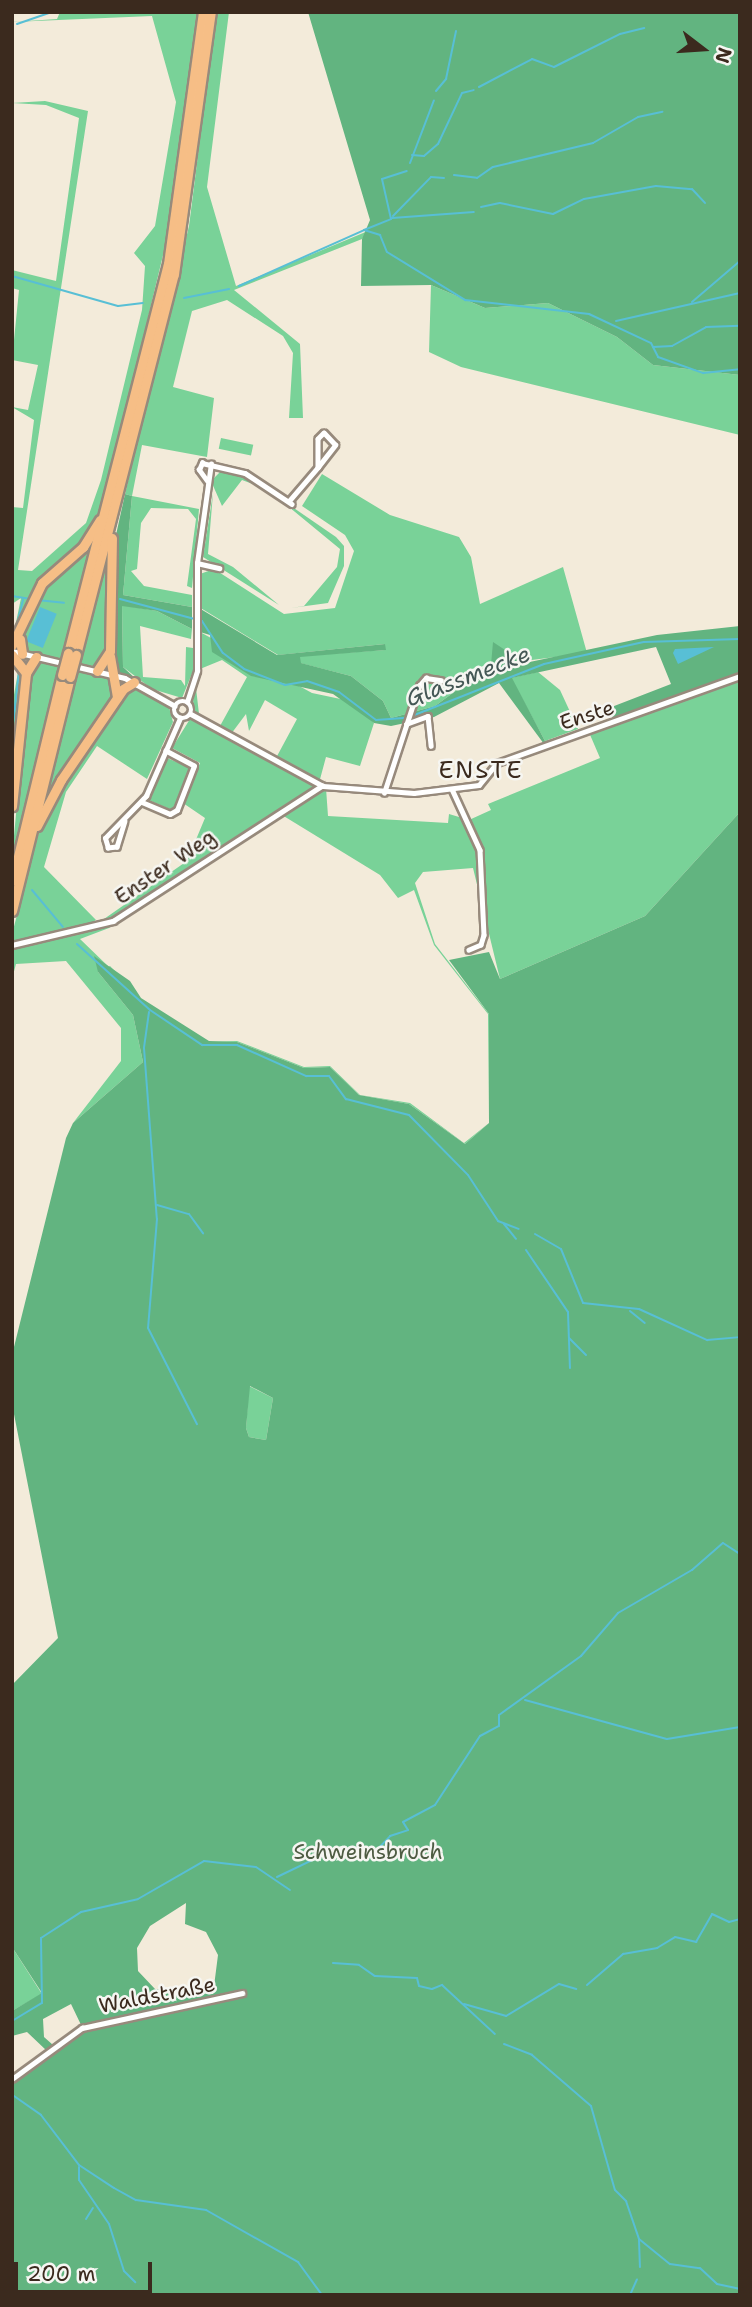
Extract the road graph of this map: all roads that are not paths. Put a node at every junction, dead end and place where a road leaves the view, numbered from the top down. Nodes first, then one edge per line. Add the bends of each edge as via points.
1 (203, 12) edge
2 (211, 12) edge
3 (171, 269) junction
4 (211, 464) junction
5 (318, 467) junction
6 (120, 477) junction
7 (208, 482) junction
8 (197, 563) junction
9 (219, 568) dead end
10 (21, 637) junction
11 (12, 645) edge
12 (110, 651) junction
13 (15, 653) edge
14 (36, 657) junction
15 (97, 671) junction
16 (26, 673) junction
17 (115, 675) junction
18 (66, 676) junction
19 (740, 676) edge
20 (441, 680) dead end
21 (134, 682) junction
22 (117, 698) junction
23 (187, 702) junction
24 (176, 706) junction
25 (191, 714) junction
26 (180, 718) junction
27 (406, 723) junction
28 (431, 746) dead end
29 (166, 751) junction
30 (323, 786) junction
31 (452, 789) junction
32 (384, 793) junction
33 (142, 802) junction
34 (12, 806) edge
35 (125, 821) junction
36 (23, 864) junction
37 (12, 881) edge
38 (12, 911) edge
39 (12, 945) edge
40 (469, 950) dead end
41 (242, 1993) dead end
42 (12, 2079) edge

1 - 3 highway
2 - 3 highway
3 - 6 highway
4 - 5 street via 249,475 291,502
4 - 7 street
4 - 7 street via 198,468
5 - 5 street via 335,445 324,433 318,439
6 - 10 highway via 92,536 33,601
6 - 12 highway via 111,550
6 - 18 highway, bridge
7 - 8 street
8 - 9 street
8 - 23 street via 197,671
10 - 11 highway
10 - 13 highway
12 - 15 highway
12 - 17 highway
13 - 14 street
13 - 16 highway
14 - 15 street
14 - 16 highway
15 - 17 street
16 - 34 highway
17 - 21 street
17 - 22 highway
18 - 36 highway
18 - 37 highway
19 - 31 street, Enste via 497,764 479,785
20 - 27 street via 423,681
21 - 22 highway
21 - 24 street
22 - 36 highway via 53,793
23 - 24 street
23 - 25 street
24 - 26 street
25 - 26 street
25 - 30 street
26 - 29 street
27 - 28 street via 428,716
27 - 32 street
29 - 33 street
29 - 33 street via 194,766 177,810 170,814
30 - 32 street, Enste
30 - 39 street, Enster Weg via 113,921
31 - 32 street, Enste
31 - 40 street via 480,850 484,934 481,946
33 - 35 street
35 - 35 street via 104,839 108,848 117,847
36 - 38 highway
41 - 42 street, Waldstraße via 82,2028

